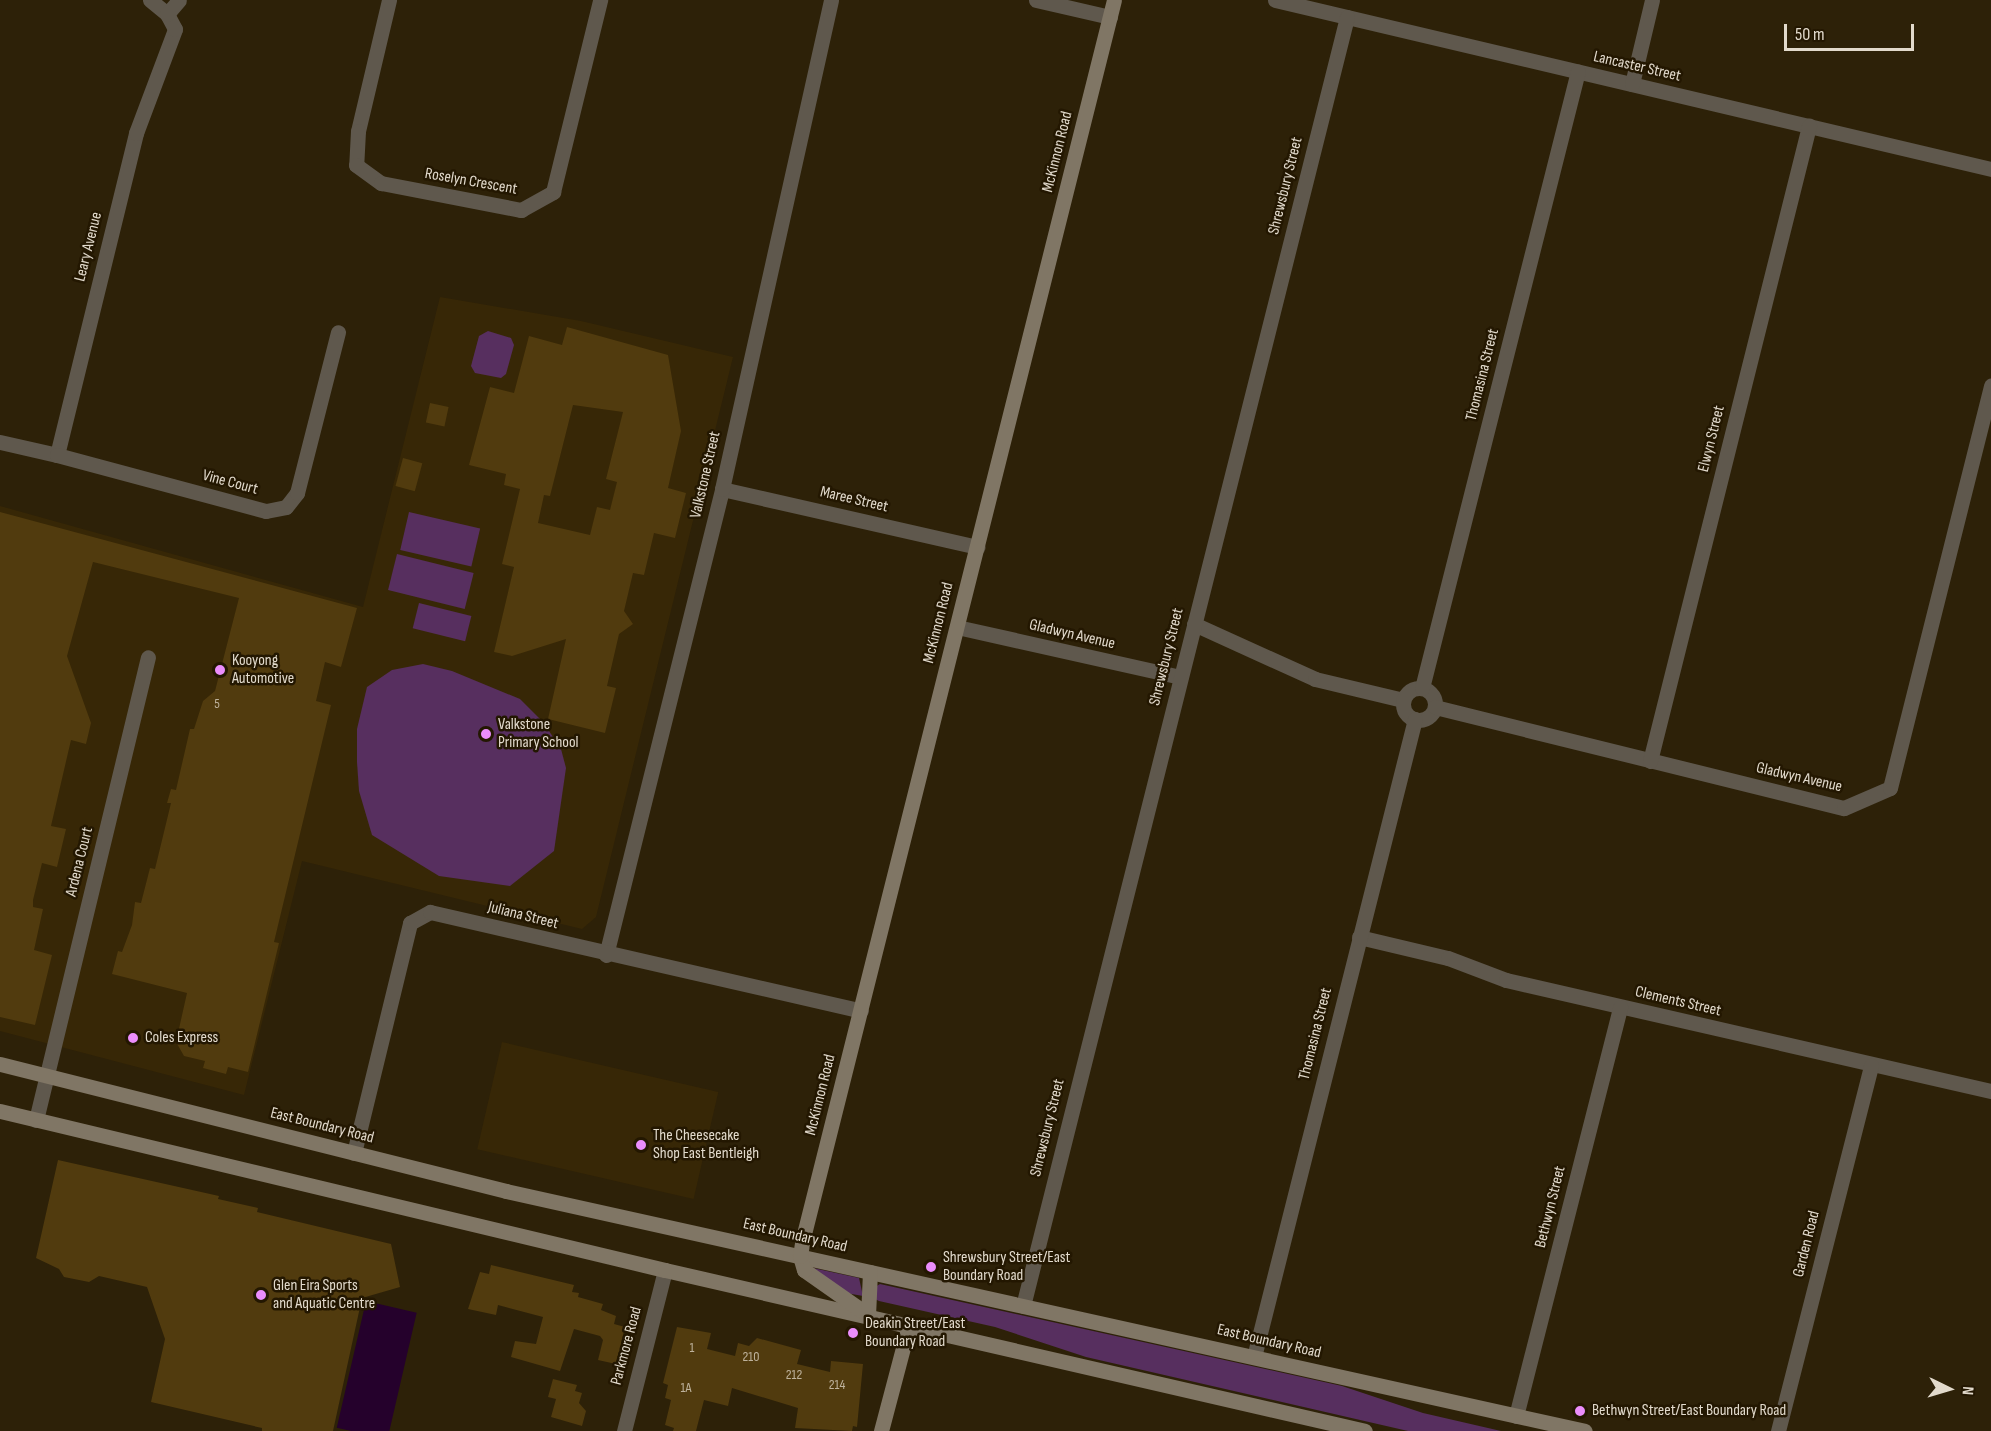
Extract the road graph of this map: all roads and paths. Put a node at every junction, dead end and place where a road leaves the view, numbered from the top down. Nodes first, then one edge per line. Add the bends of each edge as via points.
1 (150, 0) edge
2 (179, 0) edge
3 (388, 0) edge
4 (600, 0) edge
5 (831, 0) edge
6 (1036, 0) edge
7 (1114, 0) edge
8 (1275, 0) edge
9 (1652, 0) edge
10 (167, 14) junction
11 (1110, 17) junction
12 (1347, 17) junction
13 (1578, 71) junction
14 (1632, 84) junction
15 (1809, 126) junction
16 (1991, 169) edge
17 (338, 332) dead end
18 (1991, 385) edge
19 (0, 442) edge
20 (57, 455) junction
21 (722, 489) junction
22 (977, 547) junction
23 (1194, 624) junction
24 (957, 627) junction
25 (148, 657) dead end
26 (1180, 678) junction
27 (1422, 688) junction
28 (1403, 700) junction
29 (1435, 707) junction
30 (1415, 719) junction
31 (1650, 761) junction
32 (1359, 937) junction
33 (606, 955) junction
34 (1620, 1007) junction
35 (861, 1011) junction
36 (0, 1064) edge
37 (1871, 1066) junction
38 (46, 1076) junction
39 (1991, 1091) edge
40 (0, 1111) edge
41 (36, 1119) junction
42 (354, 1153) junction
43 (800, 1256) junction
44 (665, 1270) junction
45 (870, 1272) junction
46 (1023, 1306) junction
47 (868, 1316) junction
48 (909, 1325) junction
49 (1254, 1357) junction
50 (1516, 1416) junction
51 (624, 1431) edge
52 (881, 1431) edge
53 (1365, 1431) edge
54 (1585, 1431) edge
55 (1778, 1431) edge

1 - 10 street
2 - 10 street
3 - 4 street, Roselyn Crescent via 358,131 356,165 381,183 521,210 553,192
5 - 21 street, Valkstone Street
6 - 11 street
7 - 11 main road, McKinnon Road
8 - 12 street, Lancaster Street
9 - 14 street
10 - 20 street, Leary Avenue via 175,28 136,133
11 - 22 main road, McKinnon Road
12 - 13 street, Lancaster Street
12 - 23 street, Shrewsbury Street
13 - 14 street, Lancaster Street
13 - 27 street, Thomasina Street
14 - 15 street, Lancaster Street
15 - 16 street, Lancaster Street
15 - 31 street, Elwyn Street
17 - 20 street, Vine Court via 297,493 286,507 266,511
18 - 31 street, Gladwyn Avenue via 1890,788 1844,808
19 - 20 street
21 - 22 street, Maree Street
21 - 33 street, Valkstone Street
22 - 24 main road, McKinnon Road
23 - 26 street, Shrewsbury Street
23 - 28 street via 1315,679
24 - 26 street, Gladwyn Avenue
24 - 35 main road, McKinnon Road
25 - 38 street, Ardena Court
26 - 46 street, Shrewsbury Street
27 - 28 street via 1408,691
27 - 29 street via 1431,693
28 - 30 street via 1404,710
29 - 30 street via 1426,719
29 - 31 street, Gladwyn Avenue
30 - 32 street, Thomasina Street
32 - 34 street, Clements Street via 1448,958 1506,980
32 - 49 street, Thomasina Street
33 - 35 street, Juliana Street
33 - 42 street, Juliana Street via 430,912 410,923
34 - 37 street, Clements Street
34 - 50 street, Bethwyn Street
35 - 43 main road, McKinnon Road
36 - 38 main road, East Boundary Road
37 - 39 street, Clements Street
37 - 55 street, Garden Road
38 - 41 street, Ardena Court
38 - 42 main road, East Boundary Road
40 - 41 main road
41 - 44 main road
42 - 43 main road, East Boundary Road
43 - 45 main road, East Boundary Road
43 - 47 main road via 804,1270 814,1280
44 - 47 main road
44 - 51 street, Parkmore Road
45 - 46 main road, East Boundary Road
45 - 47 main road
46 - 49 main road, East Boundary Road
47 - 48 main road
48 - 52 main road
48 - 53 main road
49 - 50 main road, East Boundary Road
50 - 54 main road, East Boundary Road

